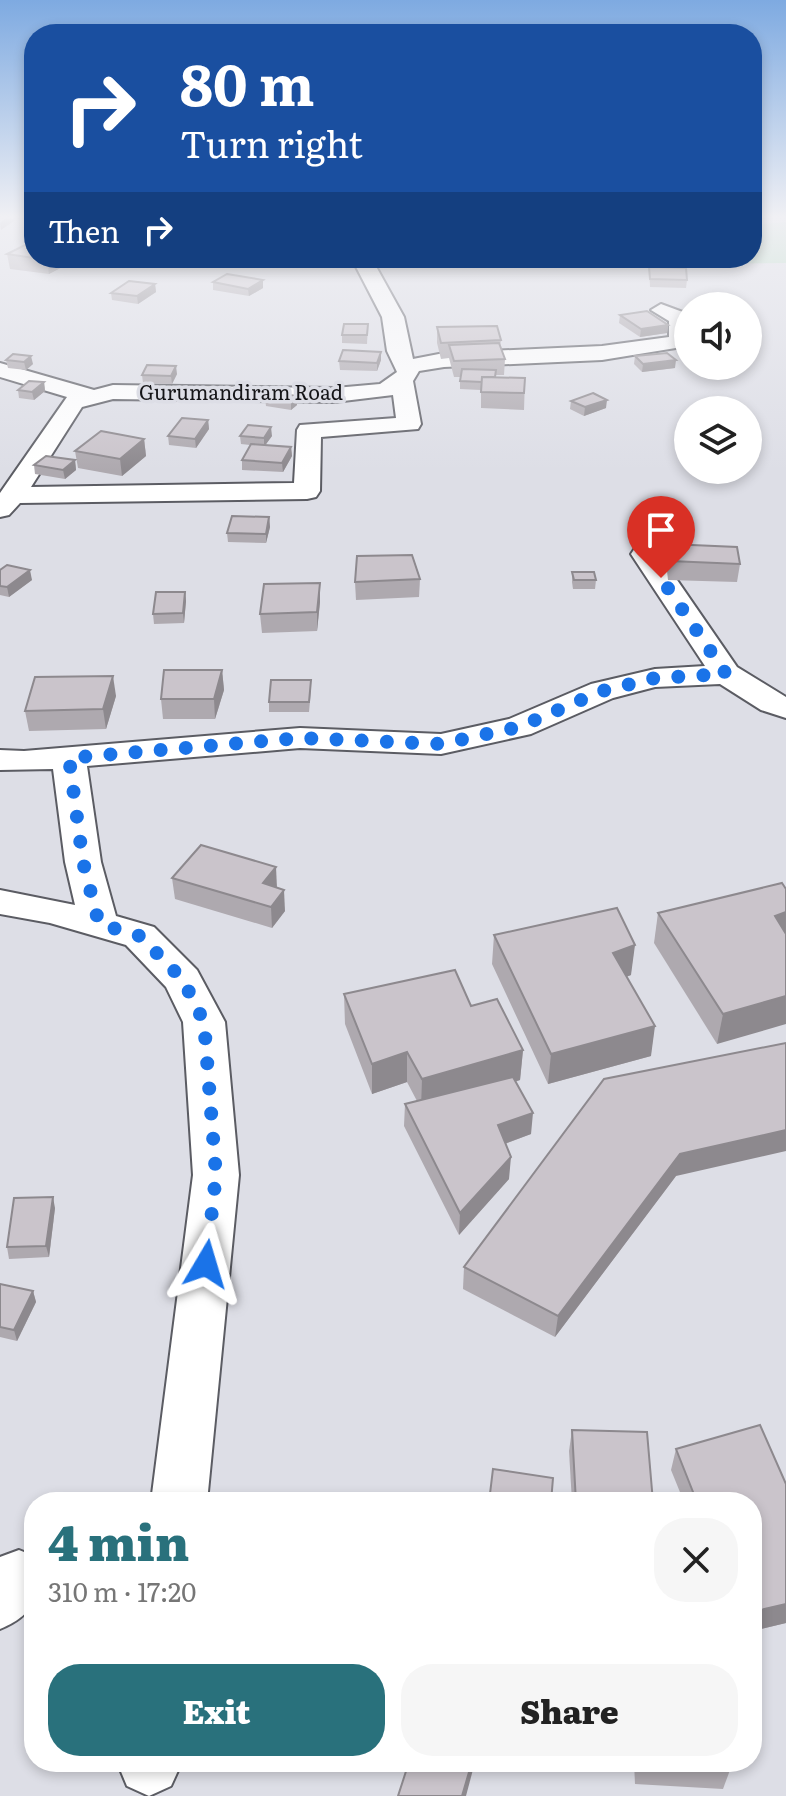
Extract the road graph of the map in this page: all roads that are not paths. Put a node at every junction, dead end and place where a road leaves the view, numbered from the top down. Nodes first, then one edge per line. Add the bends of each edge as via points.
1 (385, 303) edge
2 (661, 310) dead end
3 (0, 370) edge
4 (404, 374) junction
5 (90, 396) junction
6 (7, 502) edge
7 (645, 554) dead end
8 (726, 674) junction
9 (781, 715) edge
10 (69, 758) junction
11 (0, 760) edge
12 (0, 902) edge
13 (99, 924) junction
14 (180, 1492) edge

1 - 4 street
2 - 4 street, Gurumandiram Road via 680,318 680,342 602,353 444,360
3 - 5 street
4 - 5 street, Gurumandiram Road via 385,390 335,395
4 - 6 street via 409,424 309,430 307,491
5 - 6 street via 73,402
7 - 8 street
8 - 9 street
8 - 10 street via 655,678 602,691 519,727 441,744 300,738
10 - 11 street
10 - 13 street via 83,862
12 - 13 street
13 - 14 street via 140,936 183,980 204,1022 216,1175

